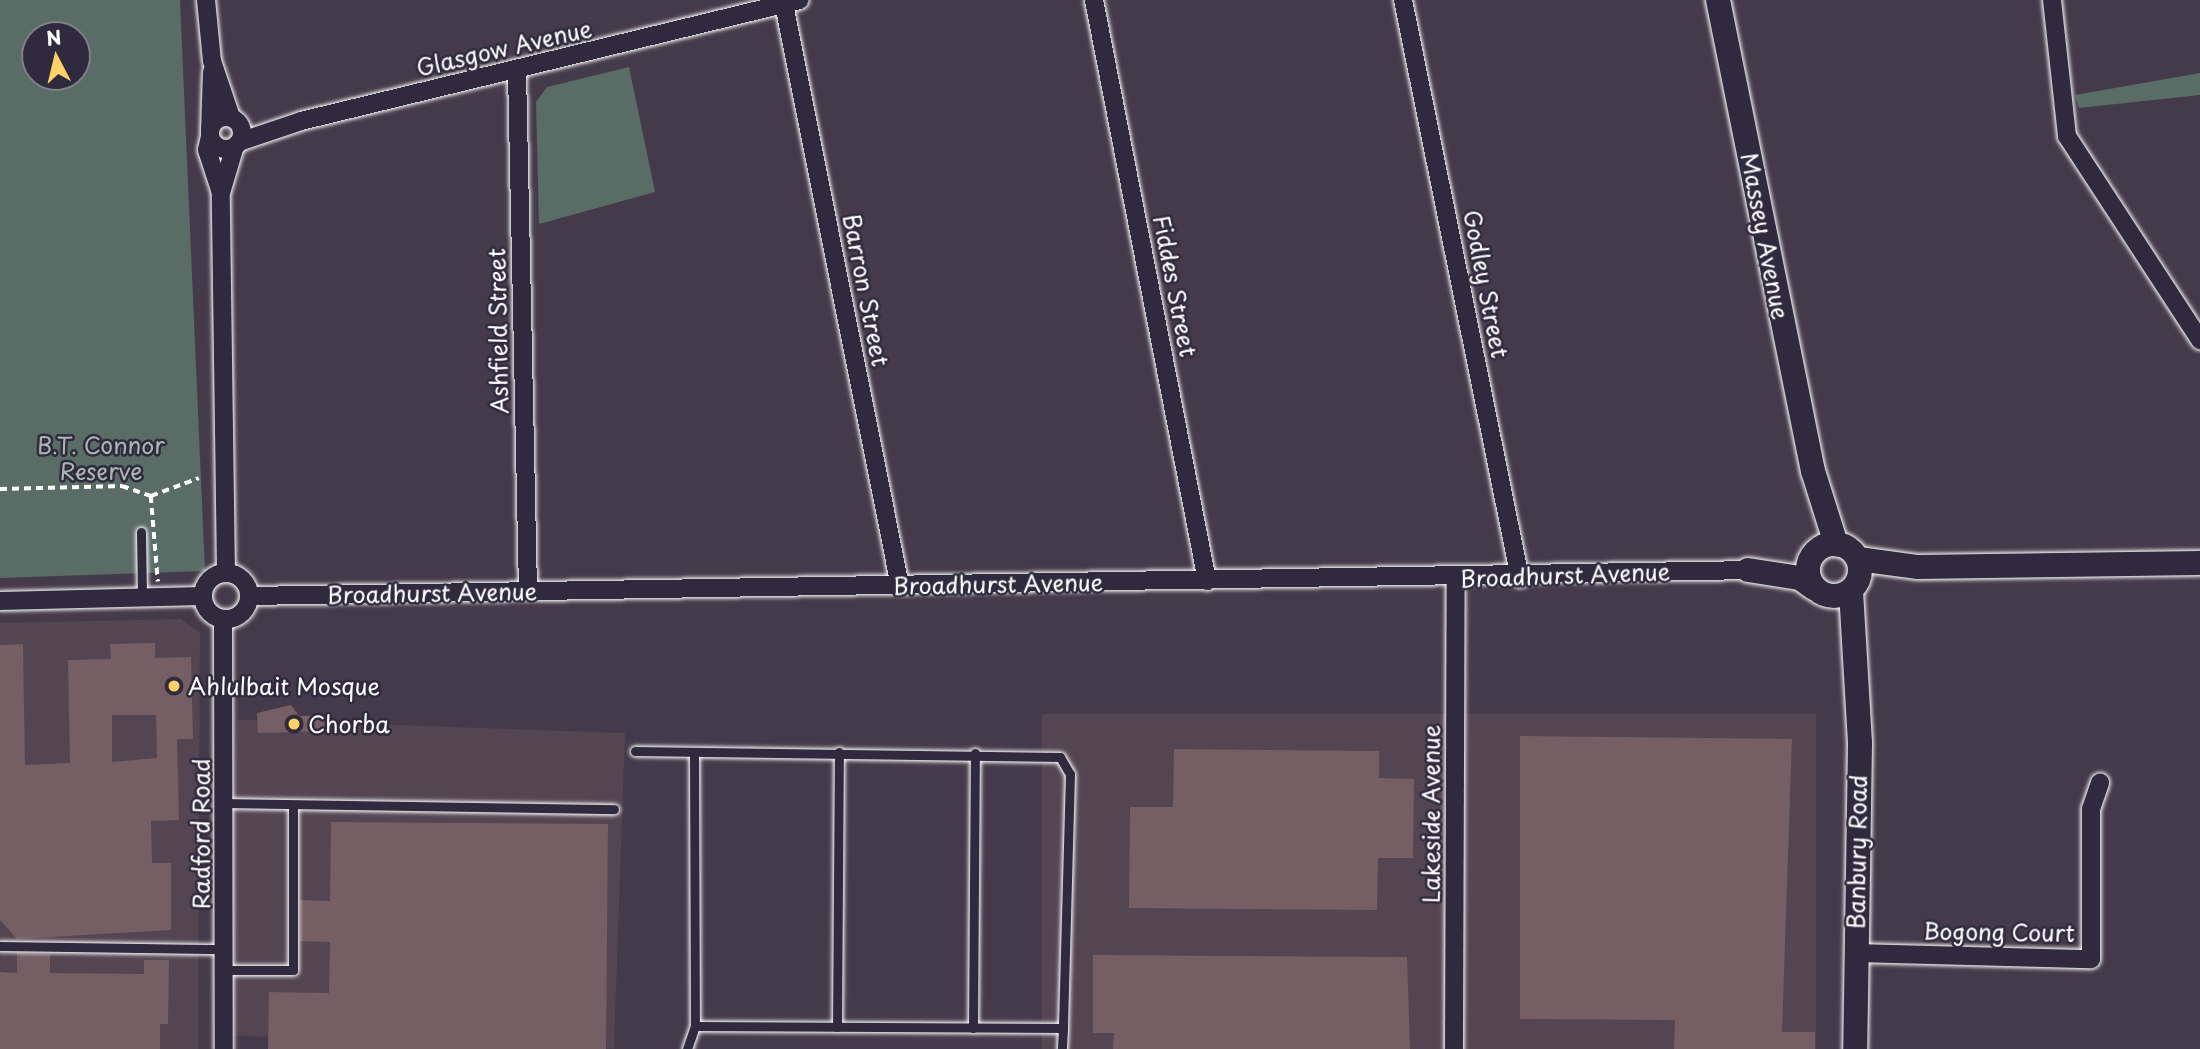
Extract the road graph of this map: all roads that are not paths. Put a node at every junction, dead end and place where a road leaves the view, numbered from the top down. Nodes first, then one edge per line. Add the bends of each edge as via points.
1 (206, 0) edge
2 (1094, 0) edge
3 (1403, 0) edge
4 (1718, 0) edge
5 (2052, 0) edge
6 (792, 2) edge
7 (212, 61) junction
8 (517, 70) junction
9 (234, 120) junction
10 (300, 121) junction
11 (210, 134) junction
12 (237, 144) junction
13 (221, 193) junction
14 (2200, 340) edge
15 (141, 532) dead end
16 (1820, 551) junction
17 (2200, 562) edge
18 (1748, 569) junction
19 (226, 573) junction
20 (1520, 578) junction
21 (1456, 579) junction
22 (1207, 582) junction
23 (1842, 583) junction
24 (900, 586) junction
25 (528, 590) junction
26 (202, 596) junction
27 (249, 596) junction
28 (150, 598) junction
29 (0, 601) edge
30 (223, 620) junction
31 (635, 751) dead end
32 (694, 751) junction
33 (839, 752) junction
34 (975, 753) junction
35 (2101, 783) dead end
36 (226, 803) junction
37 (293, 805) junction
38 (614, 809) dead end
39 (0, 946) edge
40 (225, 949) junction
41 (1855, 953) junction
42 (225, 970) junction
43 (695, 1026) junction
44 (837, 1027) junction
45 (973, 1028) junction
46 (1063, 1028) junction
47 (224, 1049) edge
48 (687, 1049) edge
49 (1062, 1049) edge
50 (1454, 1049) edge
51 (1855, 1049) edge

1 - 7 street
2 - 22 street, Fiddes Street
3 - 20 street, Godley Street
4 - 16 street, Massey Avenue via 1813,471
5 - 14 street via 2067,136
6 - 8 street, Glasgow Avenue
6 - 24 street, Barron Street
7 - 9 street
7 - 11 street
8 - 10 street, Glasgow Avenue
8 - 25 street, Ashfield Street
9 - 10 street, Glasgow Avenue
9 - 11 street via 217,119
9 - 12 street
10 - 12 street, Glasgow Avenue
11 - 12 street via 220,148
11 - 13 street via 207,150
12 - 13 street
13 - 19 street
15 - 28 lane
16 - 18 street, Broadhurst Avenue
16 - 23 street
16 - 23 street, Massey Avenue via 1807,573
17 - 23 street, Broadhurst Avenue via 1917,567
18 - 20 street, Broadhurst Avenue
18 - 23 street, Broadhurst Avenue
19 - 26 street via 206,582
19 - 27 street via 245,583
20 - 21 street, Broadhurst Avenue
21 - 22 street, Broadhurst Avenue
21 - 50 street, Lakeside Avenue
22 - 24 street, Broadhurst Avenue
23 - 41 street, Banbury Road via 1860,744
24 - 25 street, Broadhurst Avenue
25 - 27 street, Broadhurst Avenue
26 - 28 street
26 - 30 street via 211,614
27 - 30 street via 244,611
28 - 29 street
30 - 36 street, Radford Road
31 - 32 lane
32 - 33 lane
32 - 43 lane
33 - 34 lane
33 - 44 lane
34 - 45 lane
34 - 46 lane via 1044,753 1060,757 1070,774
35 - 41 street, Bogong Court via 2091,809 2091,959
36 - 37 lane
36 - 40 street, Radford Road
37 - 38 lane
37 - 42 lane via 293,970
39 - 40 lane
40 - 42 street, Radford Road
41 - 51 street, Banbury Road
42 - 47 street, Radford Road
43 - 44 lane
43 - 48 lane
44 - 45 lane
45 - 46 lane
46 - 49 lane

